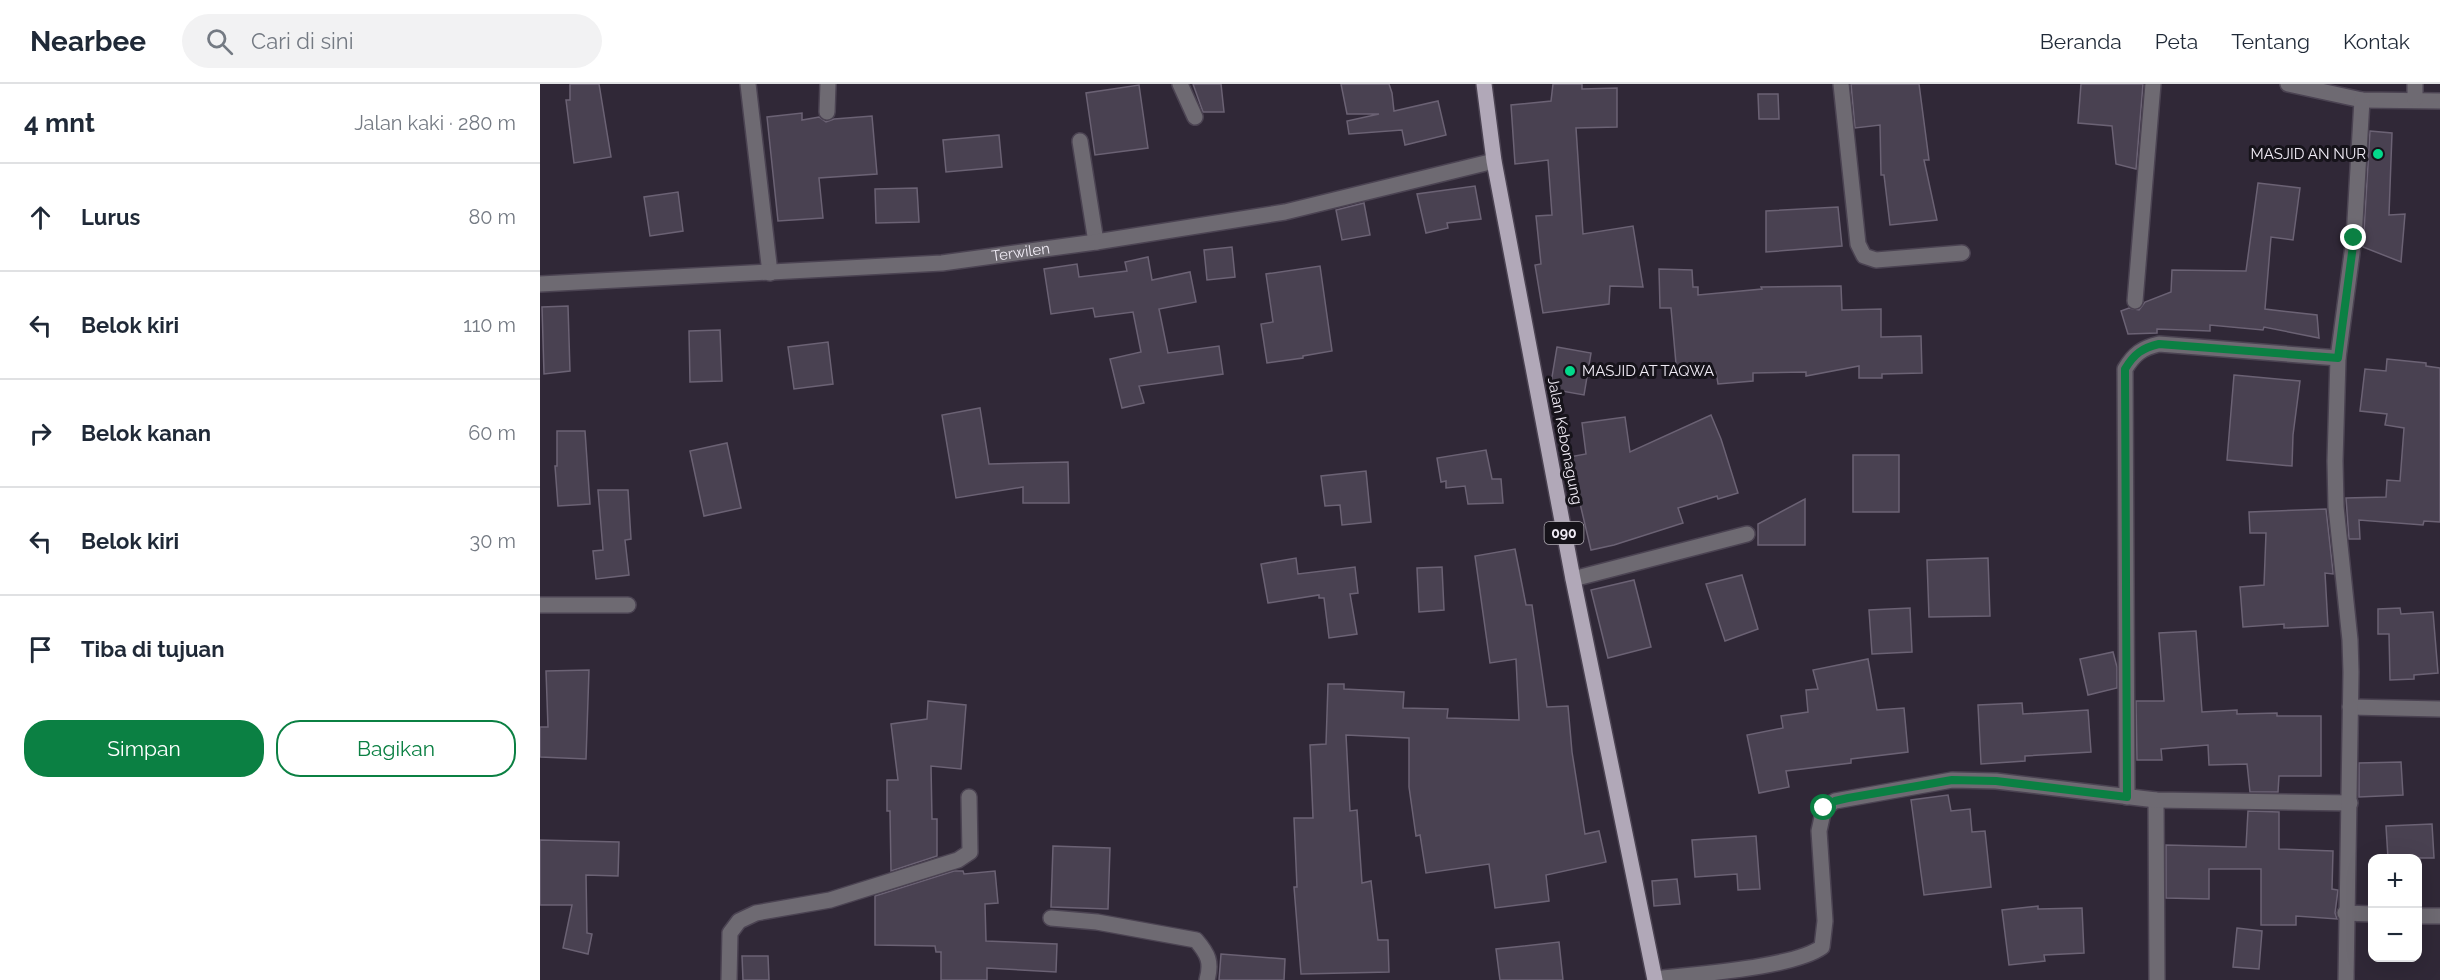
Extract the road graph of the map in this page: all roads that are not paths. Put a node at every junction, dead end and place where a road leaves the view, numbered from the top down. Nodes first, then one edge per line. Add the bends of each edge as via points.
1 (748, 84) edge
2 (828, 84) edge
3 (1180, 84) edge
4 (1484, 84) edge
5 (1841, 84) edge
6 (2153, 84) edge
7 (2288, 84) edge
8 (2415, 92) edge
9 (2362, 100) junction
10 (2440, 100) edge
11 (827, 112) dead end
12 (1195, 117) dead end
13 (1080, 141) dead end
14 (1494, 161) junction
15 (1096, 242) junction
16 (1962, 253) dead end
17 (770, 273) junction
18 (540, 284) edge
19 (2135, 302) dead end
20 (2338, 358) junction
21 (1747, 534) dead end
22 (1573, 579) junction
23 (540, 604) edge
24 (628, 605) dead end
25 (2350, 707) junction
26 (2440, 709) edge
27 (969, 797) dead end
28 (2127, 797) junction
29 (2156, 800) junction
30 (2350, 803) junction
31 (2346, 913) junction
32 (2368, 914) edge
33 (2422, 915) edge
34 (2440, 916) edge
35 (1051, 918) dead end
36 (729, 980) edge
37 (1207, 980) edge
38 (1655, 980) edge
39 (2157, 980) edge
40 (2346, 980) edge

1 - 17 street
2 - 11 street
3 - 12 street
4 - 14 main road, Jalan Kebonagung / 090
5 - 16 street via 1858,244 1864,256 1876,260
6 - 19 street
7 - 9 street
8 - 9 street
8 - 10 street
9 - 20 street via 2354,238
13 - 15 street
14 - 15 street, Terwilen via 1286,212
14 - 22 main road, Jalan Kebonagung / 090
15 - 17 street, Terwilen via 942,263
17 - 18 street, Terwilen
20 - 25 street via 2336,507 2350,640
20 - 28 street via 2159,344 2144,347 2125,369
21 - 22 street
22 - 38 main road, Jalan Kebonagung / 090
23 - 24 street
25 - 26 street
25 - 30 street
27 - 36 street via 970,852 958,860 830,900 756,913 739,921 730,933
28 - 29 street
28 - 38 street via 1996,781 1952,780 1835,801 1824,808 1819,831 1825,921 1822,947 1801,957 1756,966
29 - 30 street
29 - 39 street
30 - 31 street
31 - 32 street
31 - 40 street
33 - 34 street
35 - 37 street via 1196,940 1208,955 1211,966

